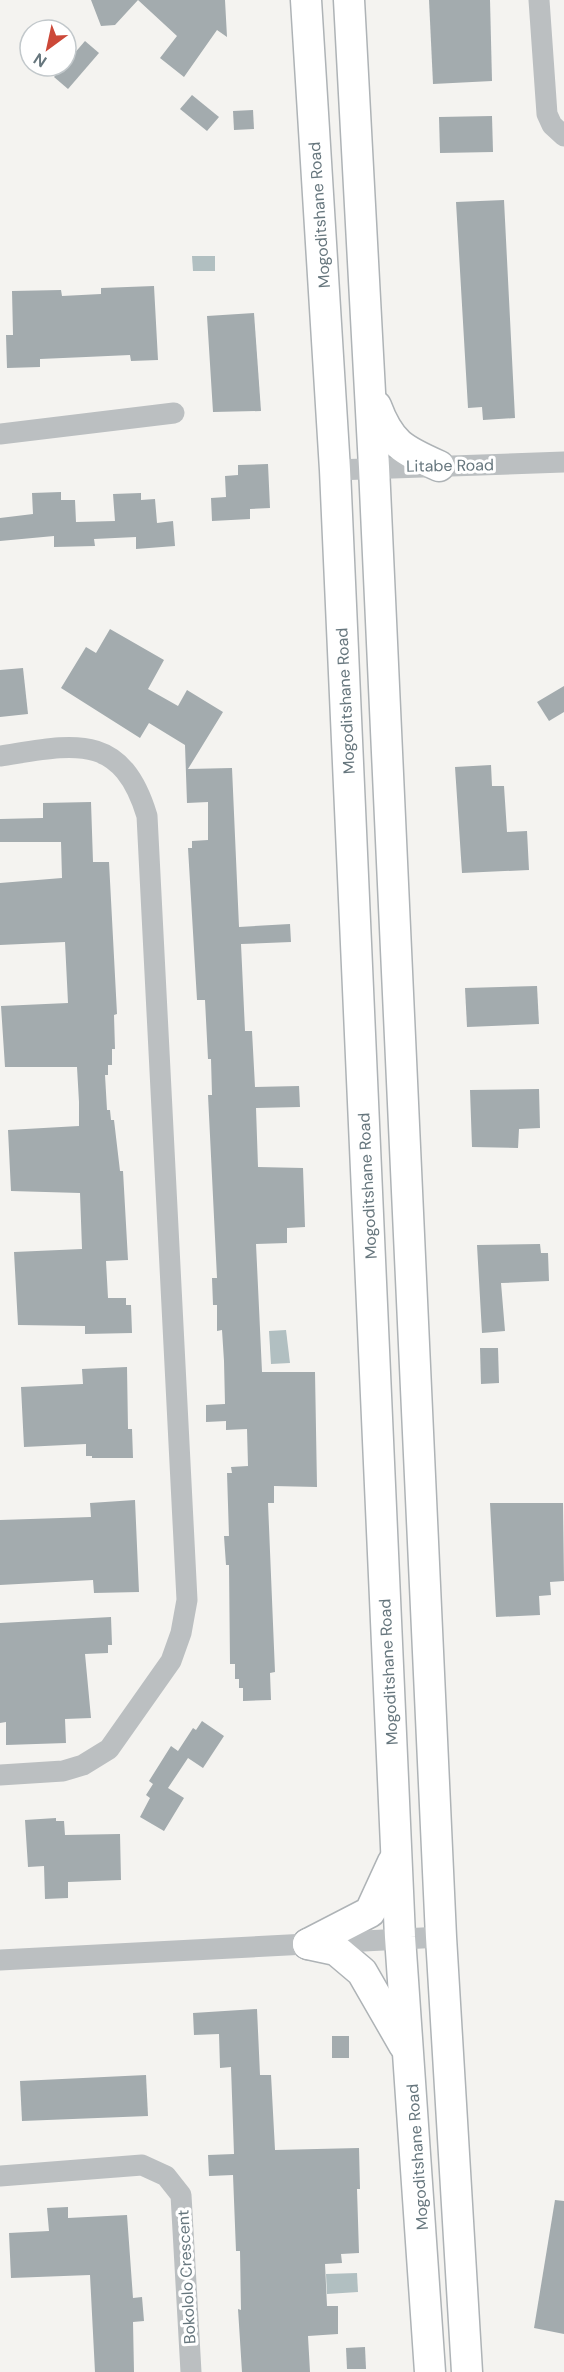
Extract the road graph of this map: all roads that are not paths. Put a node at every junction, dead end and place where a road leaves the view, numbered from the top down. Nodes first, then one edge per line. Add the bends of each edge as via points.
1 (306, 0) edge
2 (349, 0) edge
3 (539, 0) edge
4 (564, 136) edge
5 (370, 392) junction
6 (174, 413) dead end
7 (0, 434) edge
8 (564, 462) edge
9 (438, 465) junction
10 (375, 467) junction
11 (335, 470) junction
12 (0, 756) edge
13 (0, 1775) edge
14 (396, 1853) junction
15 (400, 1937) junction
16 (441, 1937) junction
17 (308, 1944) junction
18 (0, 1960) edge
19 (410, 2056) junction
20 (0, 2176) edge
21 (191, 2372) edge
22 (430, 2372) edge
23 (467, 2372) edge

1 - 11 main road, Mogoditshane Road
2 - 5 main road
3 - 4 street via 547,114
5 - 9 main road via 384,428 398,446
5 - 10 main road
6 - 7 street
8 - 9 street, Litabe Road
9 - 10 street, Litabe Road
10 - 11 street, Litabe Road
10 - 16 main road
11 - 14 main road, Mogoditshane Road
12 - 13 street via 67,746 89,748 112,758 129,774 147,816 187,1600 171,1660 109,1749 83,1765 63,1771
14 - 15 main road, Mogoditshane Road
14 - 17 main road via 370,1912
15 - 16 street
15 - 17 street
15 - 19 main road, Mogoditshane Road
16 - 23 main road
17 - 18 street
17 - 19 main road via 336,1950 362,1972
19 - 22 main road, Mogoditshane Road
20 - 21 street, Bokololo Crescent via 142,2165 166,2176 181,2195

